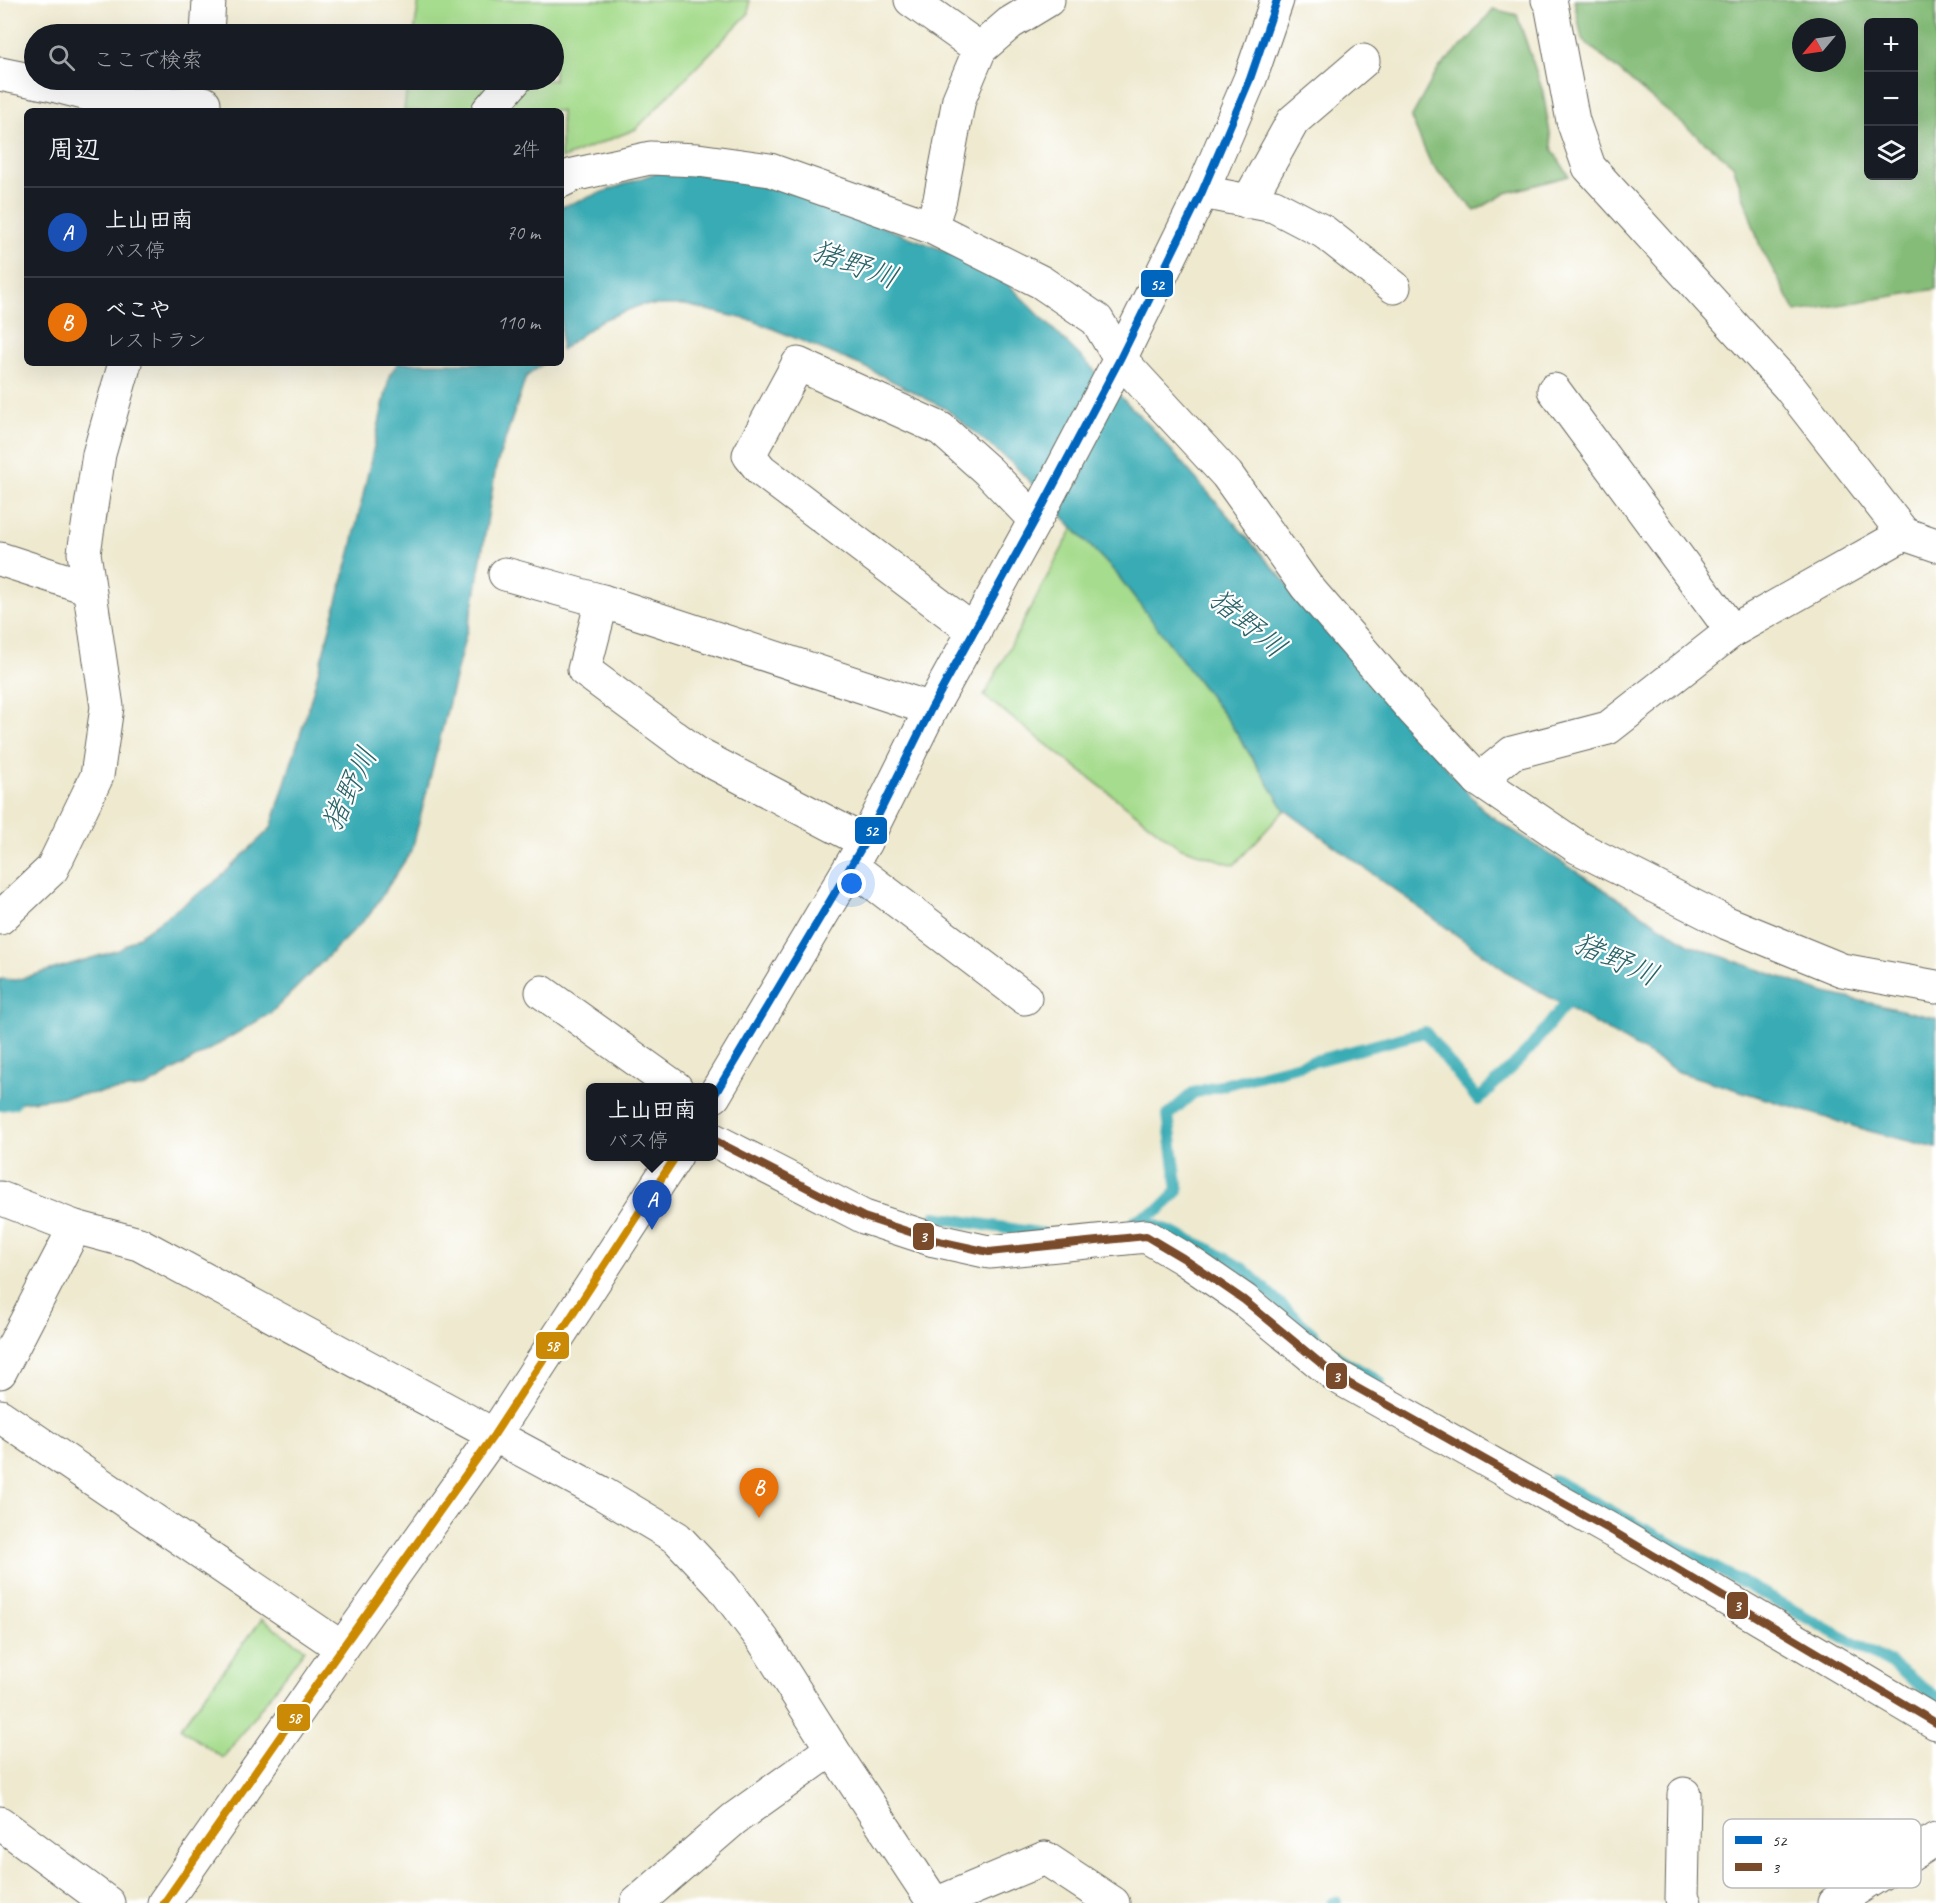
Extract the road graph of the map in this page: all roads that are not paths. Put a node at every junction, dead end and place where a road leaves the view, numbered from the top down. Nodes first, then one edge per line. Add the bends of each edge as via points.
1 (209, 0) edge
2 (910, 0) edge
3 (1048, 0) edge
4 (1277, 0) edge
5 (1548, 0) edge
6 (208, 24) edge
7 (980, 50) junction
8 (1363, 61) dead end
9 (0, 74) edge
10 (24, 79) edge
11 (73, 90) edge
12 (506, 90) edge
13 (204, 98) edge
14 (491, 108) edge
15 (564, 180) edge
16 (1202, 192) junction
17 (1248, 202) junction
18 (932, 227) junction
19 (1394, 287) dead end
20 (1120, 358) junction
21 (124, 366) edge
22 (1554, 390) dead end
23 (1037, 516) junction
24 (1904, 534) junction
25 (1936, 545) edge
26 (0, 560) edge
27 (505, 574) dead end
28 (89, 588) junction
29 (602, 601) junction
30 (1732, 631) junction
31 (975, 632) junction
32 (931, 709) junction
33 (1479, 780) junction
34 (858, 854) junction
35 (0, 918) edge
36 (1936, 987) edge
37 (542, 992) dead end
38 (1025, 998) dead end
39 (669, 1083) edge
40 (718, 1089) edge
41 (718, 1142) edge
42 (673, 1161) edge
43 (0, 1198) edge
44 (75, 1227) junction
45 (0, 1372) edge
46 (0, 1416) edge
47 (494, 1435) junction
48 (342, 1648) junction
49 (1936, 1723) edge
50 (832, 1749) junction
51 (1684, 1794) dead end
52 (3, 1833) edge
53 (1936, 1839) edge
54 (1921, 1848) edge
55 (1858, 1888) edge
56 (108, 1903) edge
57 (164, 1903) edge
58 (637, 1903) edge
59 (936, 1903) edge
60 (1113, 1903) edge
61 (1685, 1903) edge
62 (1834, 1903) edge

1 - 6 street
2 - 7 street
3 - 7 street via 1011,23
4 - 16 street via 1250,79
5 - 24 street via 1573,121 1589,167 1790,388
7 - 18 street via 959,99
8 - 17 street via 1293,121
9 - 10 street
11 - 13 street via 130,105
12 - 14 street
15 - 18 street via 650,158 698,160 770,170
16 - 17 street
16 - 20 street
17 - 19 street via 1274,206 1324,232
18 - 20 street via 1041,282 1097,320
20 - 23 street
20 - 33 street via 1227,475 1306,586
21 - 28 street via 99,454 84,553
22 - 30 street
23 - 31 street
23 - 31 street via 941,429 798,364 749,455 761,470
24 - 25 street
24 - 30 street
26 - 28 street
27 - 29 street
28 - 35 street via 107,707 98,776 52,869
29 - 32 street
29 - 34 street via 584,670 699,755
30 - 33 street via 1608,728 1512,753
31 - 32 street
32 - 34 street
33 - 36 street via 1579,848 1728,923 1842,970
34 - 38 street
34 - 40 street
37 - 39 street
41 - 49 street via 864,1217 934,1240 989,1252 1146,1236 1245,1300 1336,1376 1614,1532
42 - 47 street
43 - 44 street
44 - 45 street
44 - 47 street via 139,1244
46 - 48 street
47 - 48 street
47 - 50 street via 677,1538 722,1586 763,1640
48 - 57 street
50 - 58 street via 734,1819
50 - 59 street
51 - 61 street
52 - 56 street
53 - 54 street
55 - 62 street
59 - 60 street via 1045,1858

